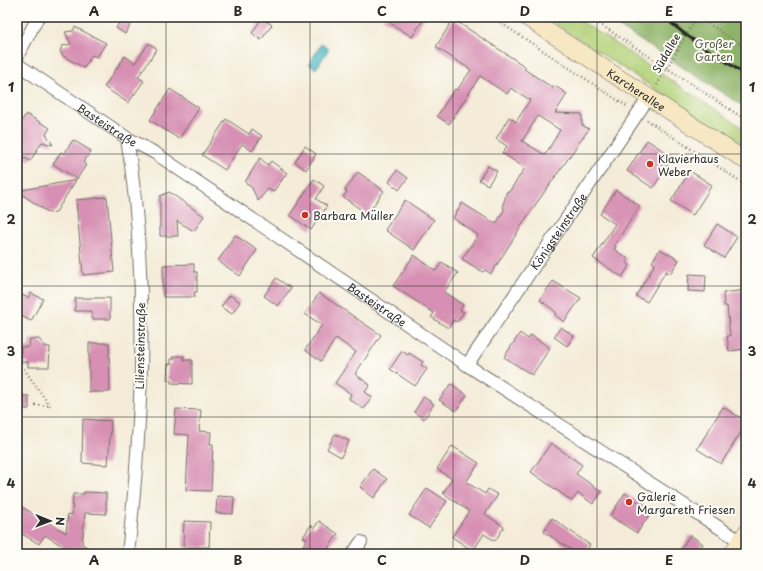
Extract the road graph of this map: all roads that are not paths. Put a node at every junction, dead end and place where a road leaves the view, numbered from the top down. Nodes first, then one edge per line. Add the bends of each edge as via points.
1 (38, 17) edge
2 (526, 17) edge
3 (17, 57) edge
4 (17, 64) edge
5 (649, 97) junction
6 (126, 138) junction
7 (746, 161) edge
8 (468, 365) junction
9 (360, 542) dead end
10 (740, 543) edge
11 (128, 554) edge
12 (353, 554) edge

1 - 3 street
2 - 5 main road, Karcherallee
4 - 6 street, Basteistraße
5 - 7 main road, Karcherallee
5 - 8 street, Königsteinstraße
6 - 8 street, Basteistraße via 155,153
6 - 11 street, Liliensteinstraße via 134,186 141,327 135,489
8 - 10 street, Basteistraße
9 - 12 street

